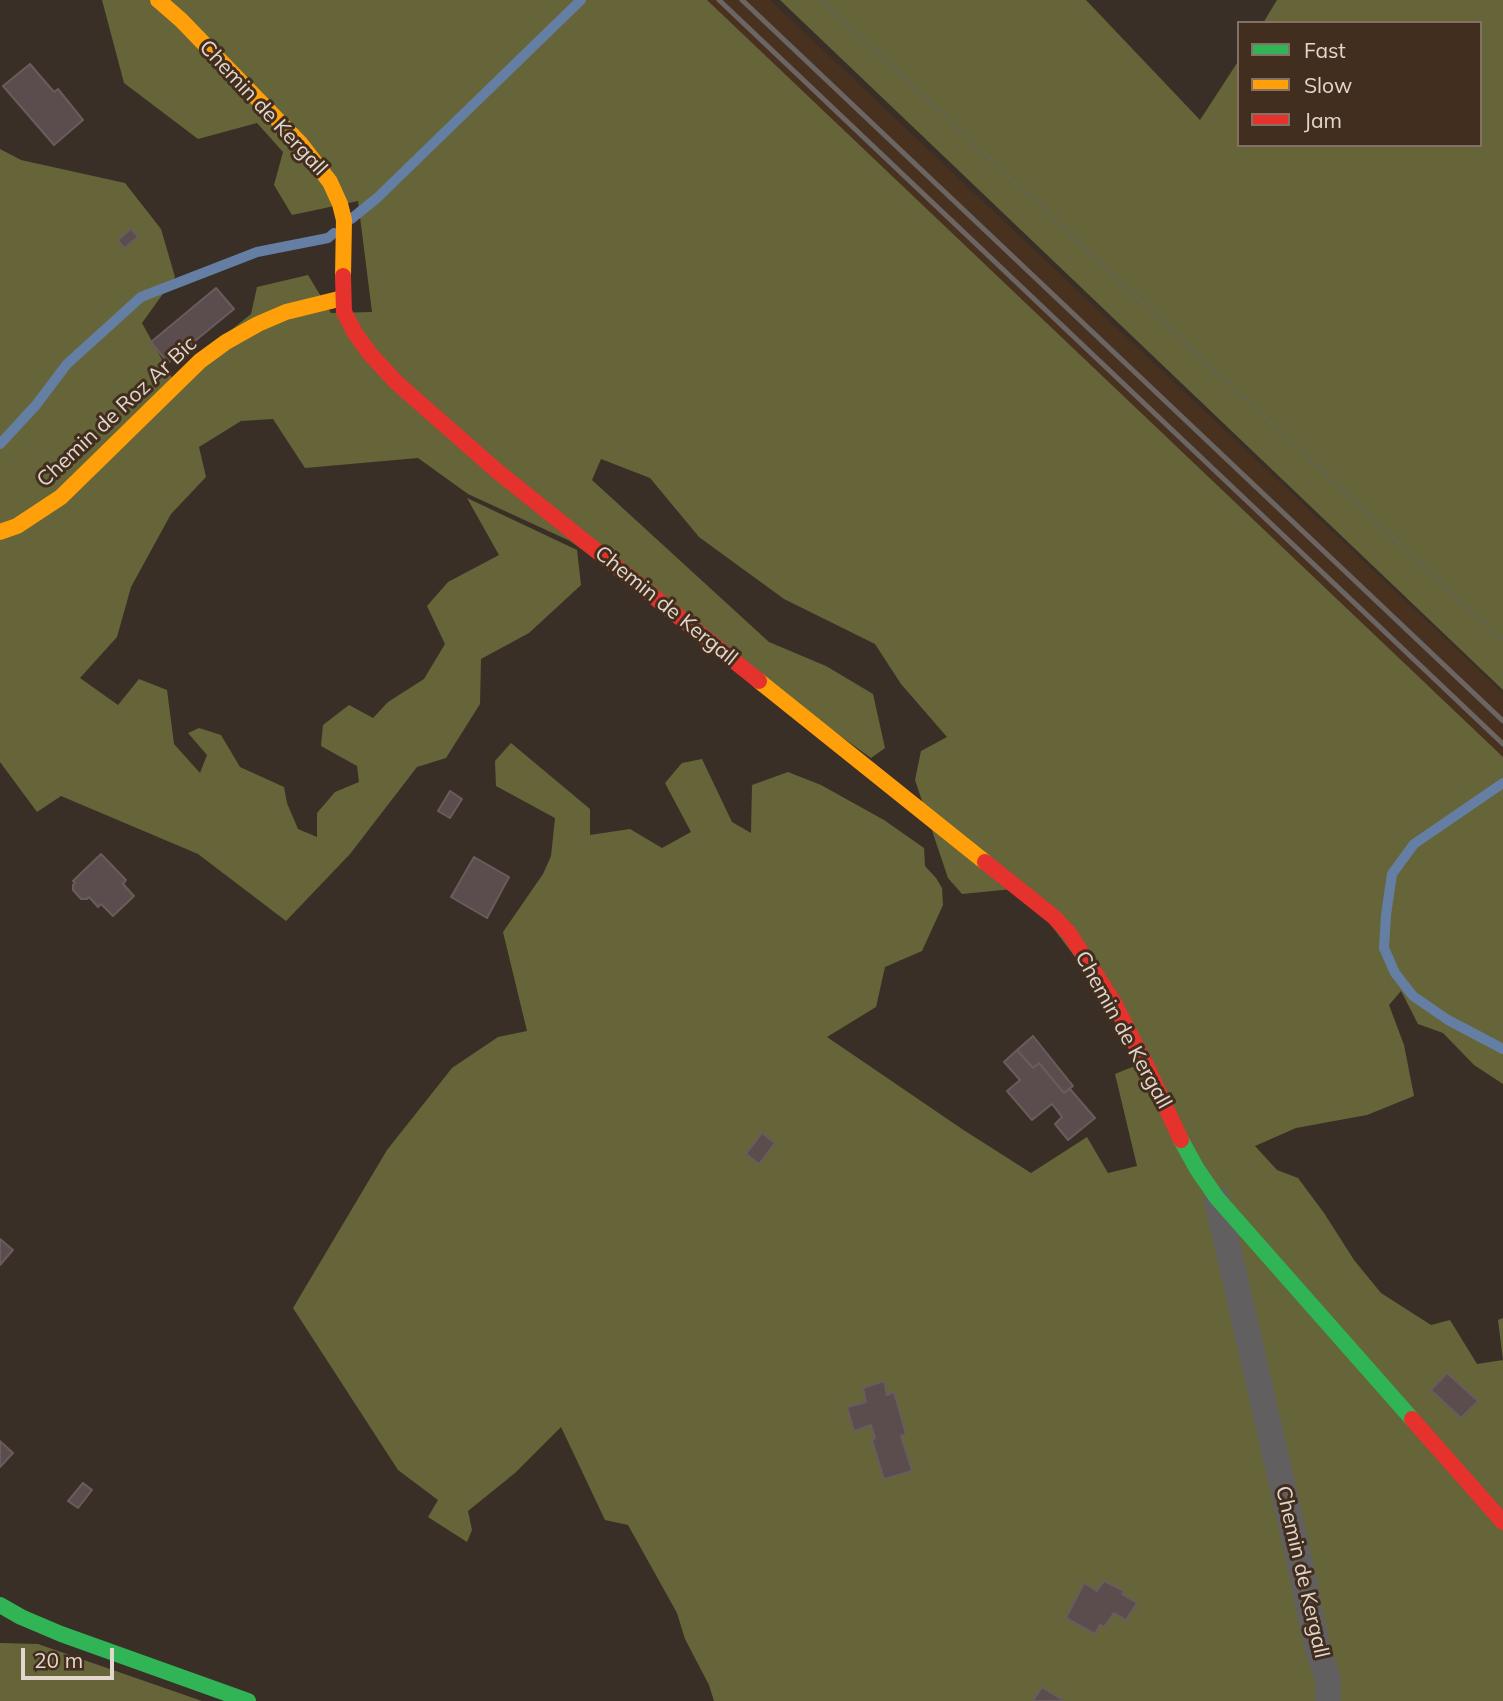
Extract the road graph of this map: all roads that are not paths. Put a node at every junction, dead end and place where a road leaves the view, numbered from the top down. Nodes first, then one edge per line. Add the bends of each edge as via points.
1 (158, 0) edge
2 (343, 298) junction
3 (0, 532) edge
4 (1217, 1198) junction
5 (1503, 1522) edge
6 (0, 1605) edge
7 (248, 1701) edge
8 (1328, 1701) edge

1 - 2 street, Chemin de Kergall via 300,143 330,182 344,220
2 - 3 street, Chemin de Roz Ar Bic via 286,312 226,342 193,368 61,497 18,526
2 - 4 street, Chemin de Kergall via 344,312 370,354 438,421 1054,917 1113,1001 1183,1143
4 - 5 street, Chemin de Kergall
4 - 8 street, Chemin de Kergall via 1328,1680
6 - 7 street via 84,1643

